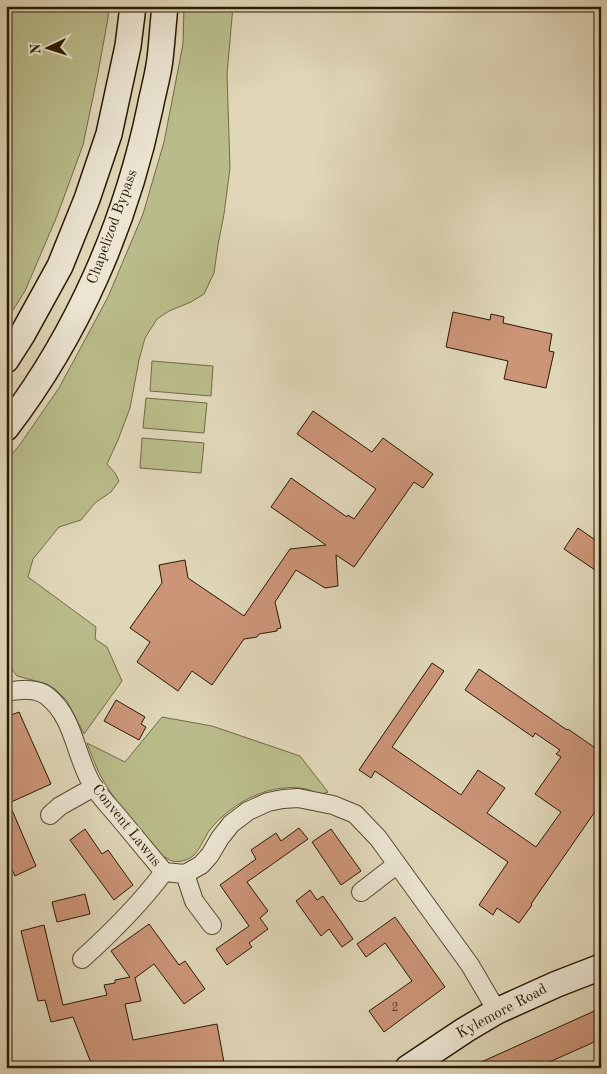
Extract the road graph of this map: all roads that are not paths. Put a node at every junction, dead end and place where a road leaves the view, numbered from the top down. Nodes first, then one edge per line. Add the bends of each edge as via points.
1 (133, 6) edge
2 (165, 6) edge
3 (6, 360) edge
4 (6, 428) edge
5 (6, 692) edge
6 (94, 787) junction
7 (50, 815) dead end
8 (396, 865) junction
9 (164, 872) junction
10 (185, 874) junction
11 (362, 892) dead end
12 (212, 925) dead end
13 (82, 959) dead end
14 (601, 967) edge
15 (498, 1011) junction
16 (408, 1068) edge

1 - 3 main road via 109,134 87,199 60,266
2 - 4 main road, Chapelizod Bypass via 159,61 142,144 119,218 97,275 60,348
5 - 6 street, Convent Lawns via 33,690 45,694 58,706 71,729 83,768
6 - 7 street
6 - 9 street, Convent Lawns
8 - 10 street via 378,838 354,814 333,805 298,798 268,802 248,811 230,824 201,865
8 - 11 street
8 - 15 street via 470,965
9 - 10 street, Convent Lawns
9 - 13 street via 122,922
10 - 12 street via 194,901
14 - 15 main road, Kylemore Road
15 - 16 main road, Kylemore Road

